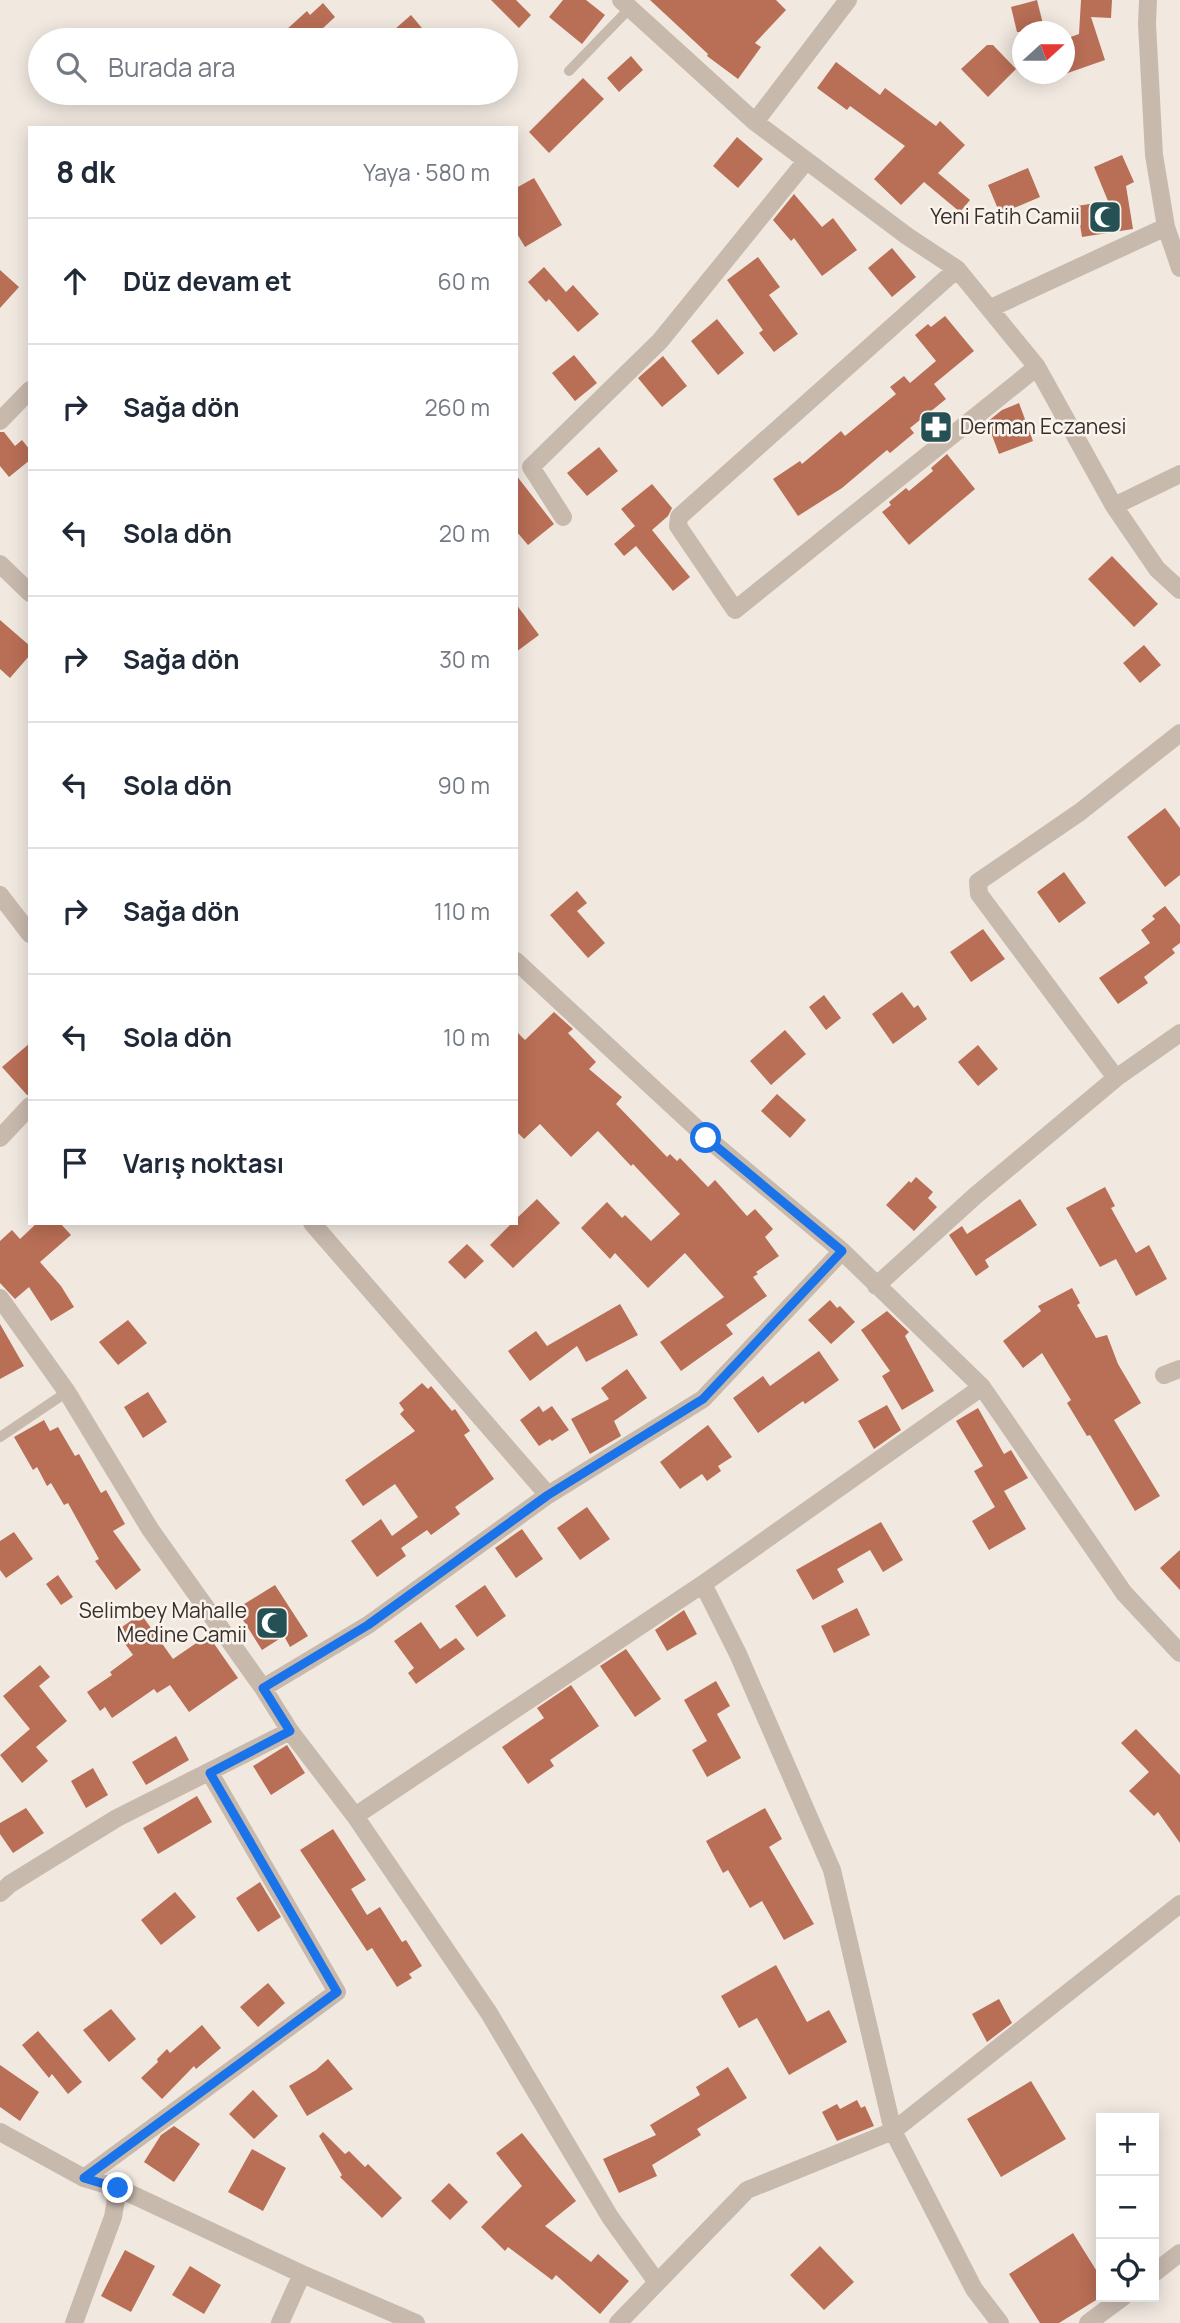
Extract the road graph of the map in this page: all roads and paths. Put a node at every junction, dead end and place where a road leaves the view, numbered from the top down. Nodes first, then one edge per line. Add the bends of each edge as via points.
1 (848, 0) edge
2 (1148, 0) edge
3 (625, 4) edge
4 (569, 71) dead end
5 (755, 122) junction
6 (806, 161) junction
7 (1166, 227) junction
8 (1180, 268) edge
9 (957, 269) junction
10 (991, 308) junction
11 (1037, 367) junction
12 (28, 392) edge
13 (0, 421) edge
14 (1180, 474) edge
15 (1114, 506) junction
16 (563, 517) dead end
17 (0, 564) edge
18 (1180, 590) edge
19 (28, 591) edge
20 (1180, 733) edge
21 (0, 895) edge
22 (28, 931) edge
23 (518, 963) edge
24 (1180, 1033) edge
25 (1116, 1078) junction
26 (28, 1108) edge
27 (0, 1138) edge
28 (314, 1225) edge
29 (842, 1251) junction
30 (876, 1286) junction
31 (0, 1298) edge
32 (982, 1387) junction
33 (67, 1392) junction
34 (0, 1437) edge
35 (548, 1495) junction
36 (703, 1584) junction
37 (1180, 1653) edge
38 (263, 1688) junction
39 (290, 1731) junction
40 (210, 1773) junction
41 (355, 1815) junction
42 (0, 1893) edge
43 (1180, 1904) edge
44 (894, 2131) junction
45 (0, 2133) edge
46 (84, 2178) junction
47 (118, 2188) junction
48 (1180, 2253) edge
49 (1159, 2269) edge
50 (302, 2274) junction
51 (656, 2281) junction
52 (1116, 2302) edge
53 (74, 2323) edge
54 (280, 2323) edge
55 (416, 2323) edge
56 (618, 2323) edge
57 (1000, 2323) edge
58 (1088, 2323) edge

1 - 5 street
2 - 7 street via 1154,155
3 - 4 lane
3 - 5 street
5 - 6 street
6 - 9 street
6 - 16 street via 660,341 531,467
7 - 8 street
7 - 10 street
9 - 10 street
9 - 11 street via 679,517 678,526 735,610
10 - 11 street
11 - 15 street
12 - 13 street
14 - 15 street
15 - 18 street via 1157,569
17 - 19 street
20 - 25 street via 1080,812 978,882 979,894
21 - 22 street
23 - 29 street via 706,1138
24 - 25 street
25 - 30 street
26 - 27 street
28 - 35 street
29 - 30 street
29 - 35 street via 703,1399
30 - 32 street
31 - 33 street
32 - 36 street
32 - 37 street via 1124,1593
33 - 34 lane
33 - 38 street via 150,1529
35 - 38 street via 368,1625
36 - 41 street
36 - 44 street via 832,1870
38 - 39 street
39 - 40 street
39 - 41 street
40 - 42 street via 117,1818
40 - 46 street via 337,1992
41 - 51 street via 489,2013 610,2217
43 - 44 street
44 - 51 street via 747,2190
44 - 57 street via 974,2290
45 - 46 street
46 - 47 street
47 - 50 street
47 - 53 street via 113,2217
48 - 49 street
50 - 54 street
50 - 55 street
51 - 56 street
52 - 58 street

